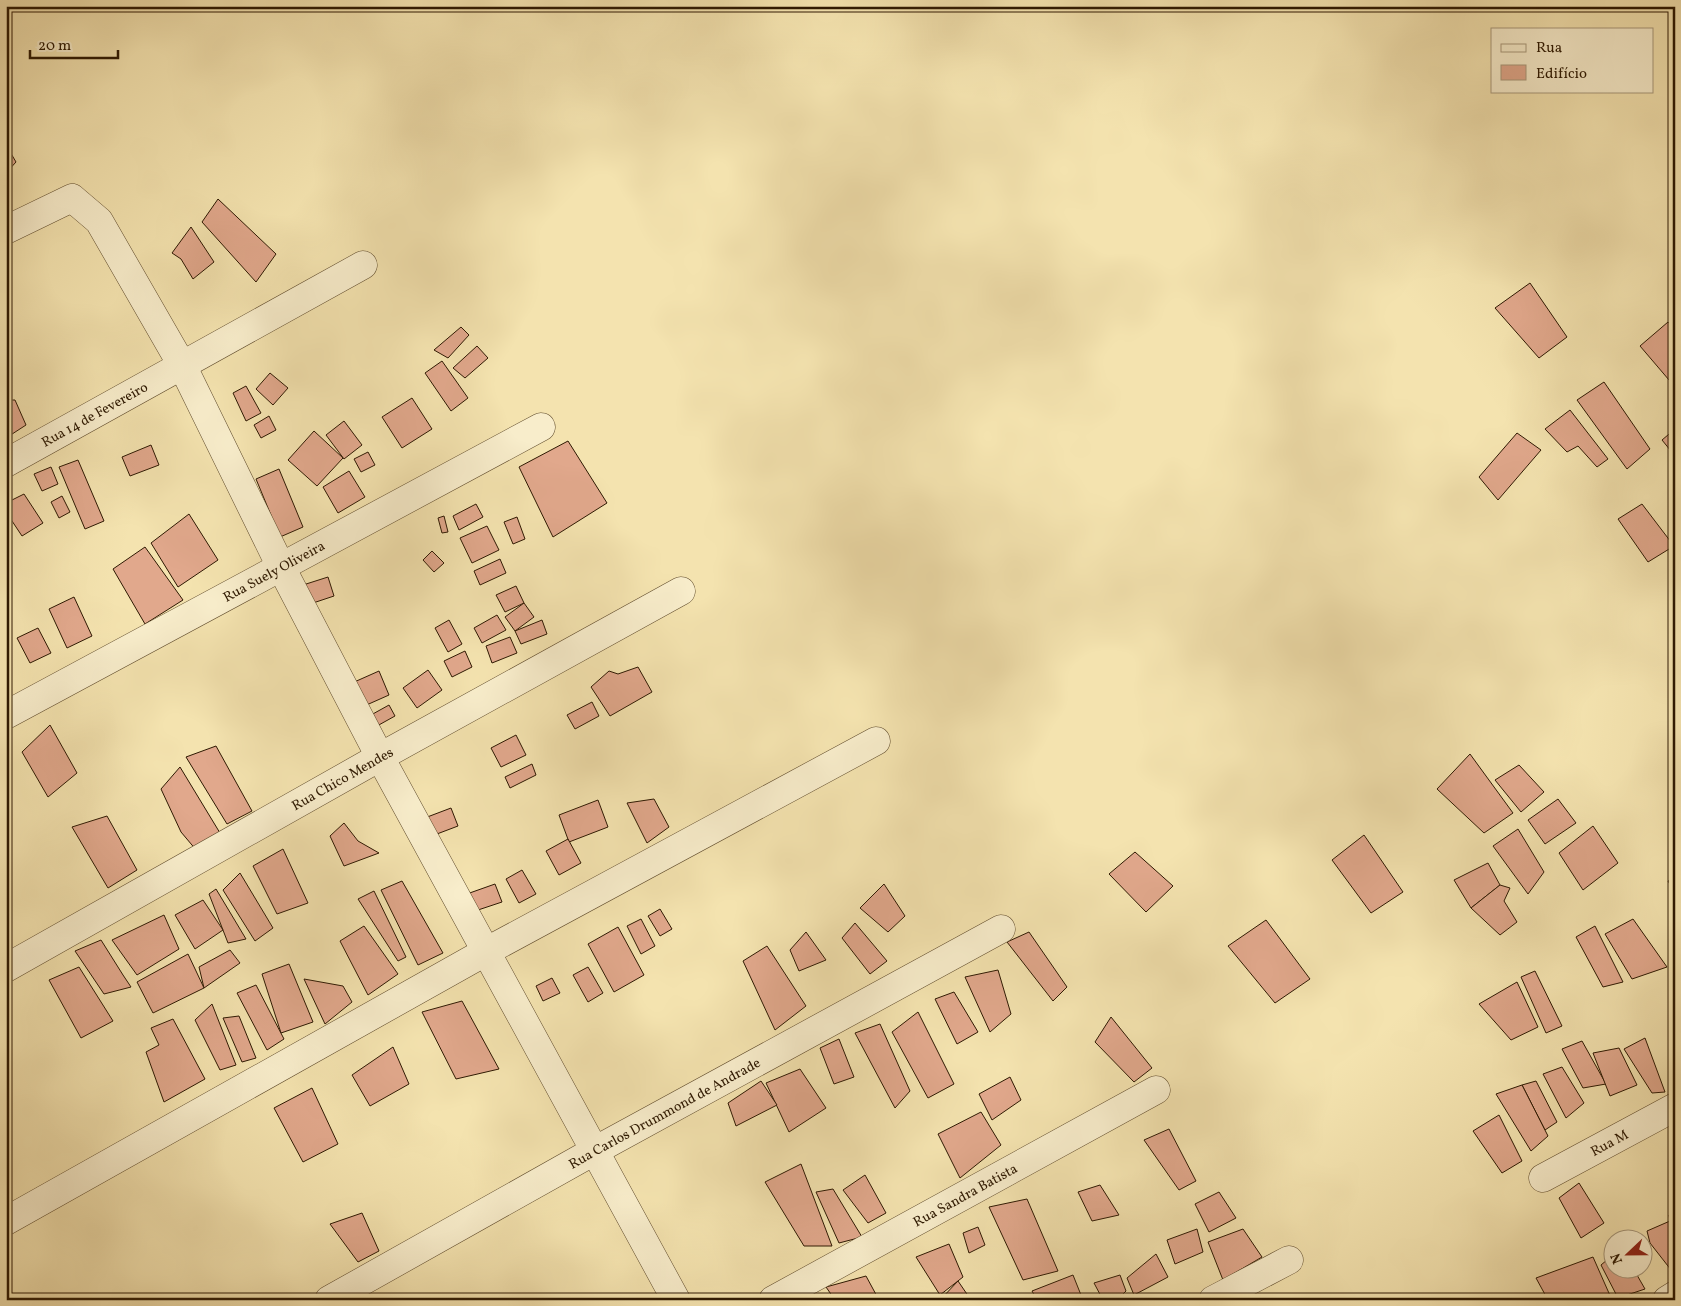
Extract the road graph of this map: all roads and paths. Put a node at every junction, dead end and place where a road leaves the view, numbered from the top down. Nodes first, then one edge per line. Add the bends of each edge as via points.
1 (6, 230) edge
2 (363, 265) dead end
3 (183, 366) junction
4 (541, 427) dead end
5 (6, 463) edge
6 (281, 567) junction
7 (681, 591) dead end
8 (6, 715) edge
9 (876, 741) dead end
10 (380, 757) junction
11 (1001, 929) dead end
12 (487, 951) junction
13 (6, 968) edge
14 (1156, 1090) dead end
15 (1675, 1107) edge
16 (596, 1150) junction
17 (1543, 1178) dead end
18 (6, 1221) edge
19 (1289, 1260) dead end
20 (1675, 1295) edge
21 (330, 1300) edge
22 (676, 1300) edge
23 (773, 1300) edge
24 (1213, 1300) edge
25 (1667, 1300) edge

1 - 3 street via 72,198 99,221
2 - 3 street
3 - 5 street, Rua 14 de Fevereiro
3 - 6 street
4 - 6 street, Rua Suely Oliveira
6 - 8 street, Rua Suely Oliveira
6 - 10 street
7 - 10 street, Rua Chico Mendes
9 - 12 street
10 - 12 street
10 - 13 street, Rua Chico Mendes
11 - 16 street, Rua Carlos Drummond de Andrade
12 - 16 street
12 - 18 street
14 - 23 street, Rua Sandra Batista
15 - 17 street, Rua M
16 - 21 street, Rua Carlos Drummond de Andrade
16 - 22 street
19 - 24 street
20 - 25 street

